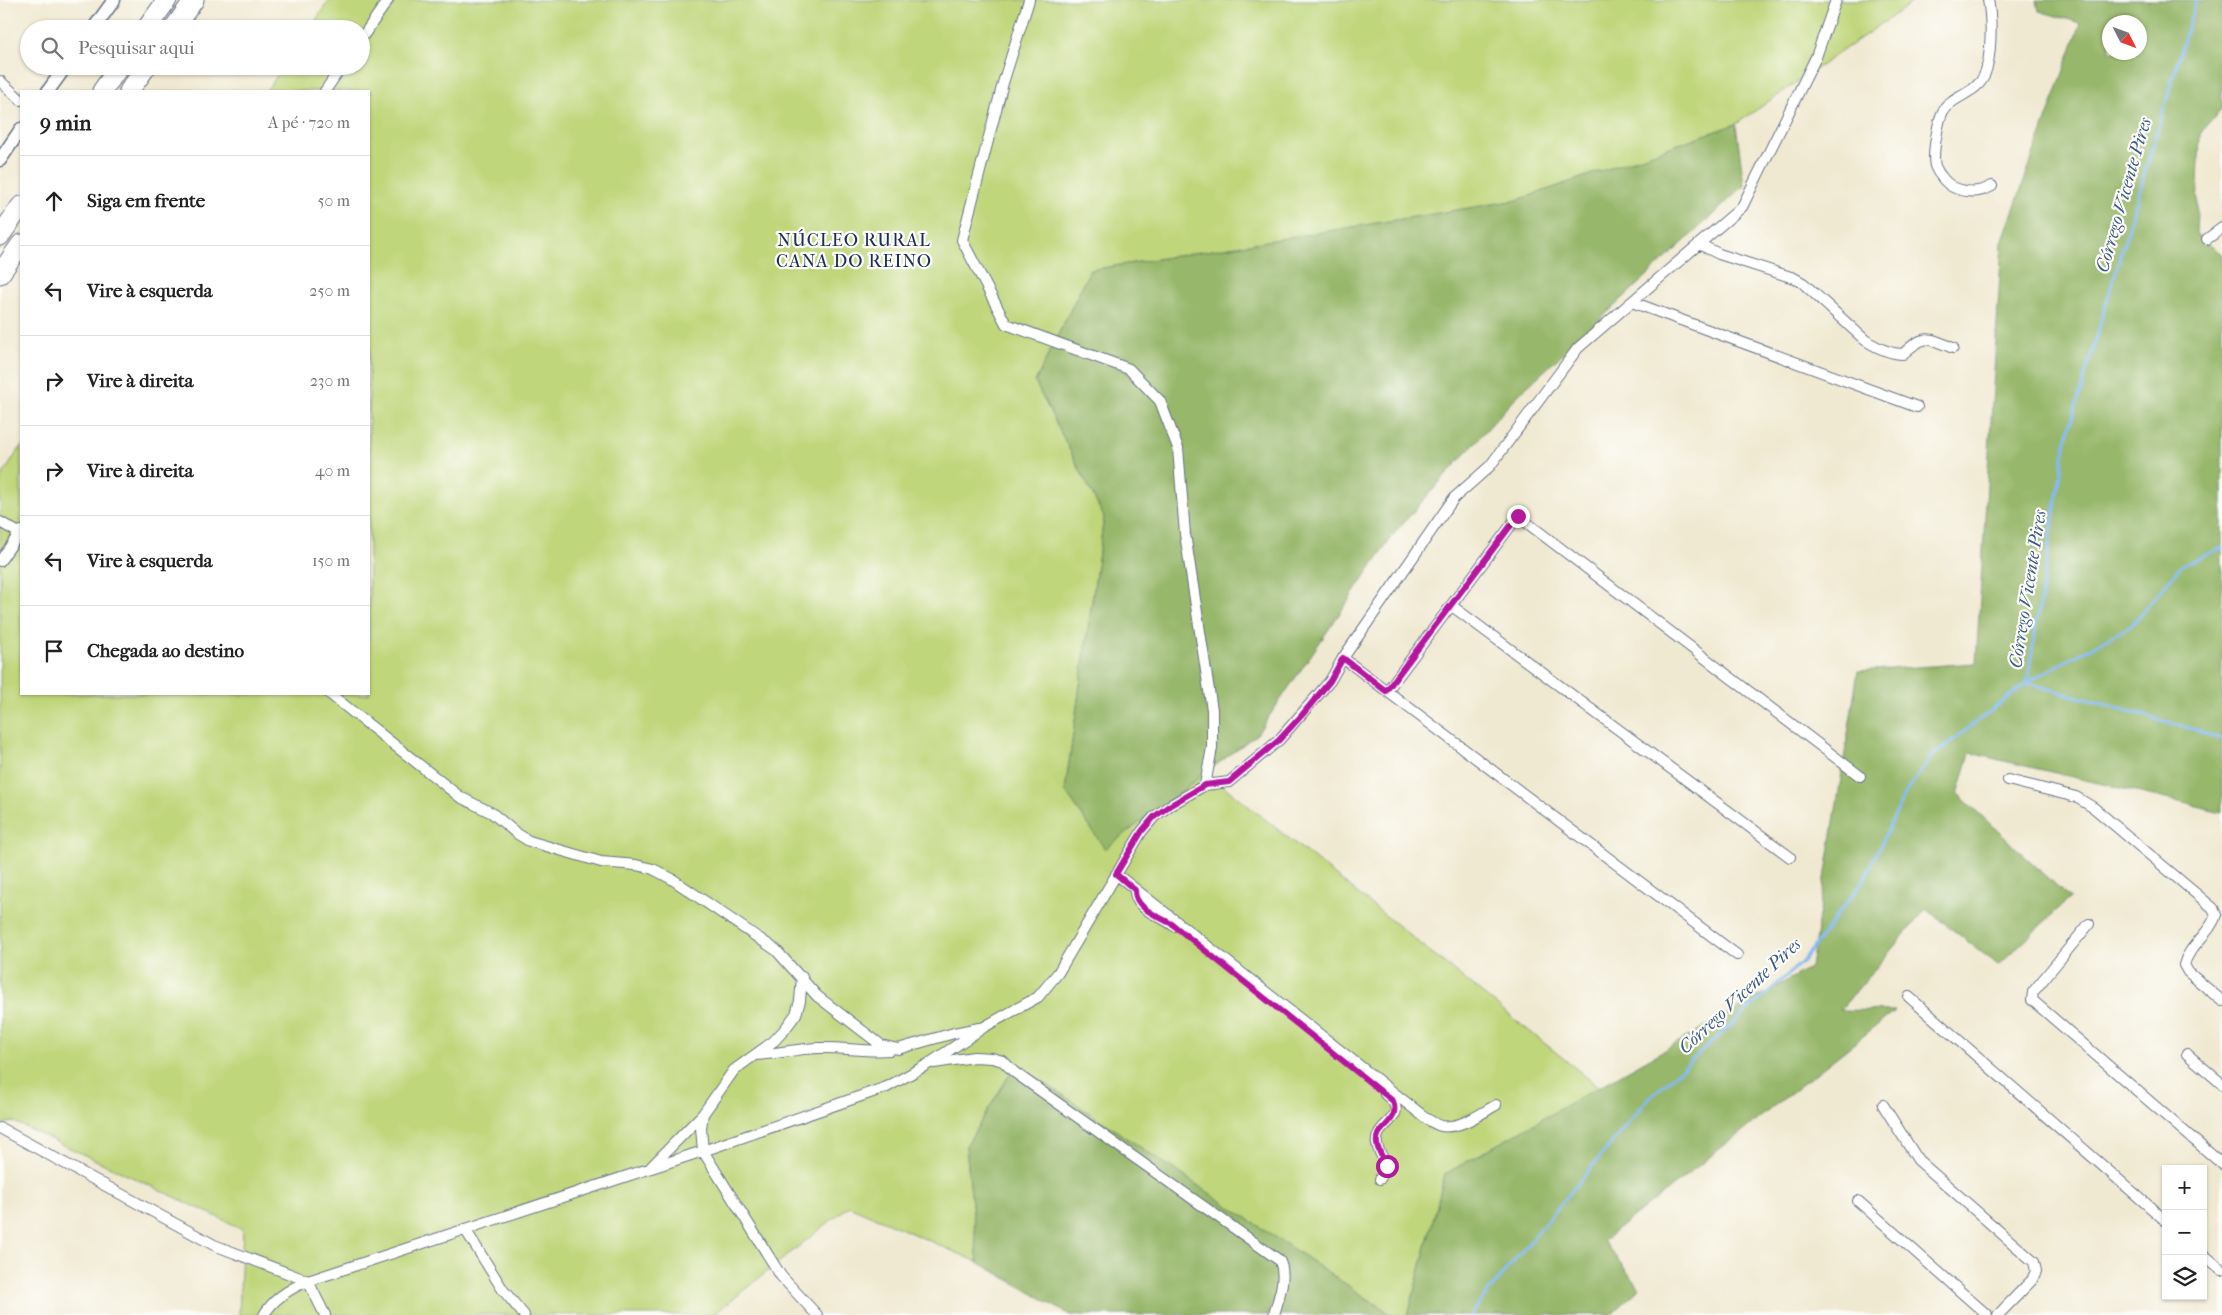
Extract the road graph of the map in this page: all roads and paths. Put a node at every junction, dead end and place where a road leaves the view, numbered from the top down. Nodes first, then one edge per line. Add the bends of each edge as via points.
1 (114, 0) edge
2 (167, 0) edge
3 (194, 0) edge
4 (388, 0) edge
5 (1028, 0) edge
6 (1836, 0) edge
7 (1988, 0) edge
8 (100, 20) edge
9 (153, 20) edge
10 (180, 20) edge
11 (370, 26) edge
12 (60, 75) edge
13 (114, 75) edge
14 (141, 75) edge
15 (336, 75) edge
16 (0, 82) edge
17 (49, 90) edge
18 (103, 90) edge
19 (130, 90) edge
20 (326, 90) edge
21 (20, 99) edge
22 (20, 130) edge
23 (0, 160) edge
24 (1992, 186) dead end
25 (20, 207) edge
26 (2222, 228) edge
27 (0, 236) edge
28 (2207, 239) dead end
29 (1699, 244) junction
30 (20, 245) edge
31 (0, 274) edge
32 (1632, 302) junction
33 (1953, 348) dead end
34 (1917, 406) dead end
35 (0, 522) edge
36 (20, 532) edge
37 (0, 561) edge
38 (1452, 606) junction
39 (1343, 658) junction
40 (1386, 691) junction
41 (331, 695) edge
42 (1860, 776) dead end
43 (2008, 780) dead end
44 (1205, 785) junction
45 (1790, 857) dead end
46 (1116, 874) junction
47 (1135, 890) junction
48 (2089, 924) dead end
49 (1737, 955) dead end
50 (802, 977) junction
51 (1909, 997) dead end
52 (2222, 1001) edge
53 (984, 1026) junction
54 (898, 1049) junction
55 (2187, 1054) dead end
56 (755, 1055) junction
57 (930, 1063) junction
58 (2222, 1084) edge
59 (1496, 1105) dead end
60 (1883, 1105) dead end
61 (703, 1114) junction
62 (0, 1128) edge
63 (703, 1151) junction
64 (2222, 1164) edge
65 (650, 1168) junction
66 (1380, 1179) dead end
67 (1858, 1201) dead end
68 (2162, 1218) edge
69 (465, 1229) junction
70 (2204, 1255) edge
71 (2222, 1270) edge
72 (308, 1281) junction
73 (264, 1315) edge
74 (325, 1315) edge
75 (524, 1315) edge
76 (817, 1315) edge
77 (1274, 1315) edge
78 (1987, 1315) edge
79 (1998, 1315) edge

1 - 8 street
2 - 9 highway
3 - 10 highway
4 - 11 street
5 - 44 street via 962,240 1006,324 1128,369 1160,401 1178,448 1186,534 1212,710 1212,748
6 - 29 street via 1816,57 1742,207
7 - 24 street via 1991,15 1984,76 1975,88 1944,108 1934,156 1935,166 1953,187 1980,192
12 - 17 street
13 - 18 highway
14 - 19 highway
15 - 20 street
16 - 21 street
22 - 23 street
25 - 27 highway
26 - 28 street
29 - 32 street
29 - 33 street via 1803,283 1876,347 1903,354 1924,338
30 - 31 highway
32 - 34 street
32 - 39 street via 1578,348 1490,466 1454,498
35 - 36 street
36 - 37 street
38 - 40 street
38 - 42 street via 1518,516
38 - 45 street
39 - 40 street
39 - 44 street via 1330,681 1279,740 1229,782
40 - 49 street
41 - 50 street via 460,796 492,813 529,841 601,862 653,869 776,950
43 - 52 street via 2076,797 2094,808 2213,908 2214,922 2186,956 2184,965
44 - 46 street via 1154,817
46 - 47 street
46 - 53 street via 1058,973 1038,997
47 - 59 street via 1427,1119 1440,1126 1456,1125
47 - 66 street via 1135,896 1143,907 1172,924 1393,1101 1394,1116 1377,1140 1387,1166
48 - 64 street via 2033,992 2032,1000
50 - 54 street via 817,996 854,1026 881,1045
50 - 56 street via 796,1014 774,1041
51 - 68 street
53 - 54 street
53 - 57 street
54 - 56 street via 870,1052 814,1048
55 - 58 street
56 - 61 street via 734,1070
57 - 63 street via 887,1087
57 - 77 street via 974,1057 1003,1061 1278,1260 1283,1276
60 - 79 street via 1918,1160 2034,1262 2036,1271 2032,1280
61 - 63 street
61 - 65 street
62 - 72 street via 214,1245
63 - 65 street
63 - 76 street via 781,1276
65 - 69 street
67 - 78 street
69 - 72 street
69 - 75 street via 503,1290
70 - 71 street
72 - 73 street via 291,1288
72 - 74 street

